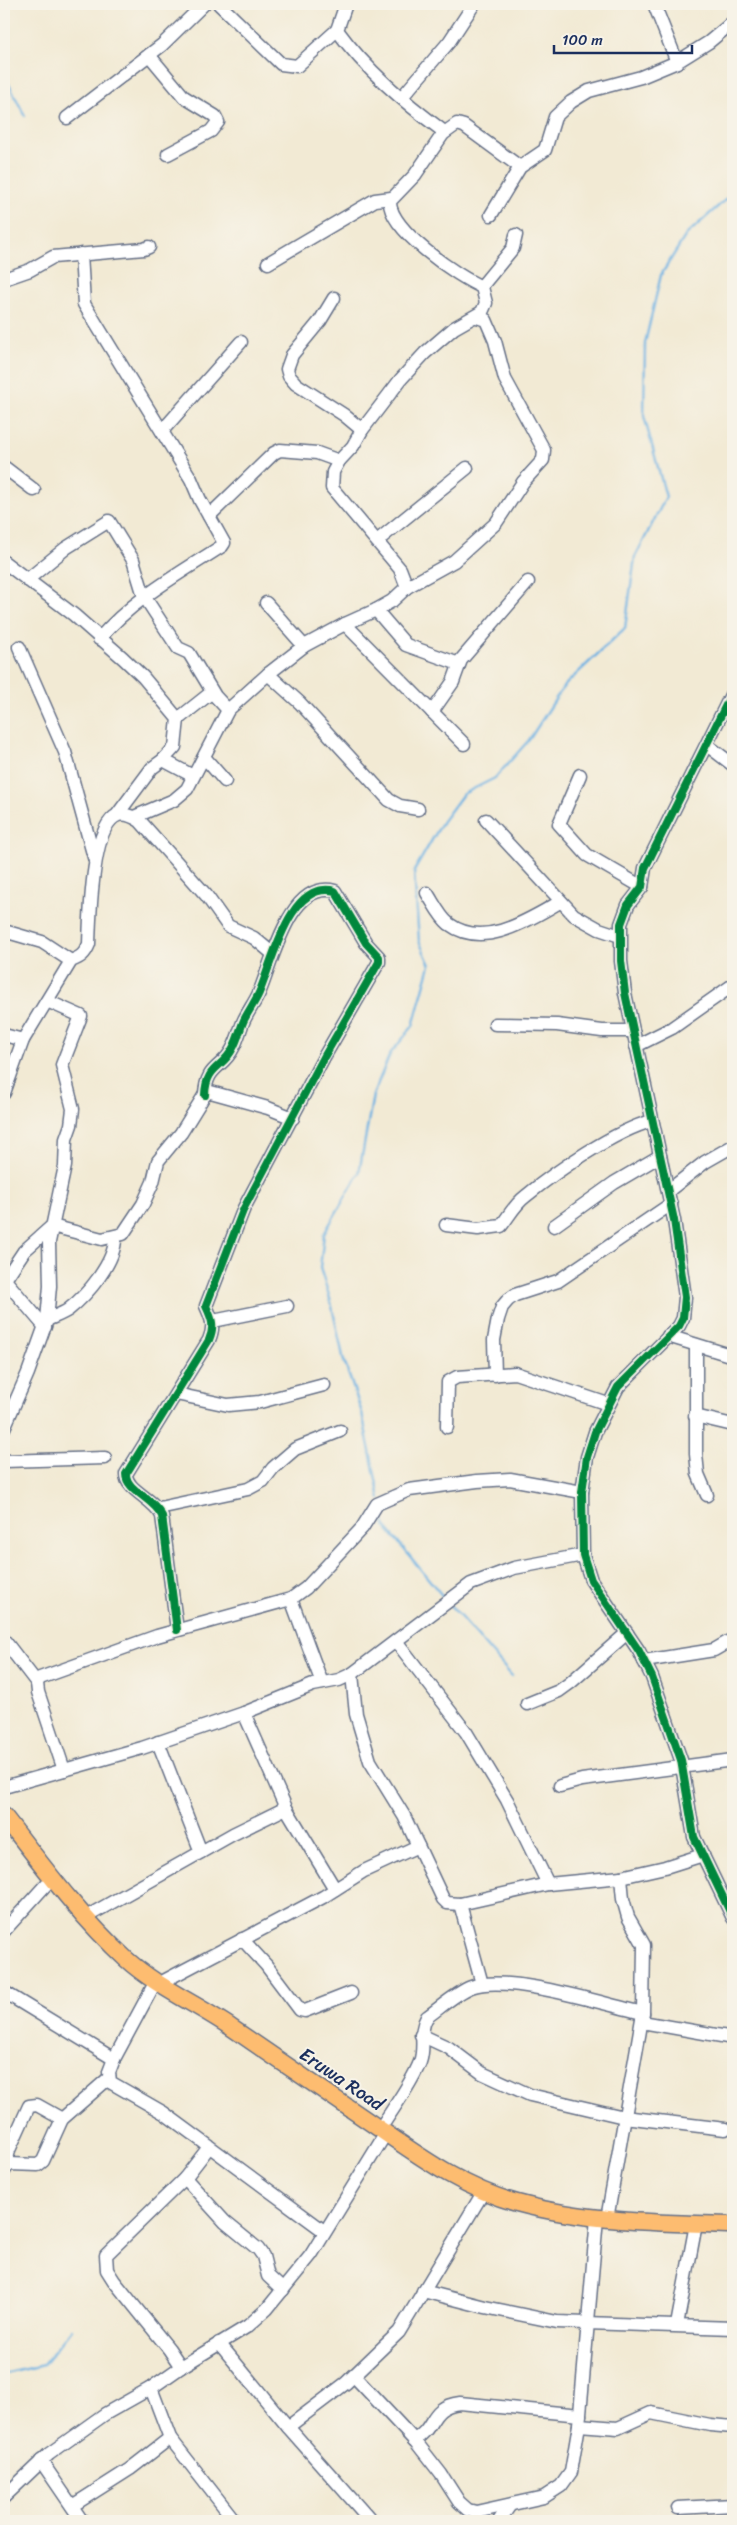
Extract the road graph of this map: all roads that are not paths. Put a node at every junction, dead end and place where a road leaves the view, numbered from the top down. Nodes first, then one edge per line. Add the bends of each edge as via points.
1 (204, 4) edge
2 (219, 4) edge
3 (346, 4) edge
4 (474, 4) edge
5 (654, 4) edge
6 (733, 22) edge
7 (337, 30) junction
8 (149, 55) junction
9 (677, 62) junction
10 (402, 97) junction
11 (67, 118) dead end
12 (443, 134) junction
13 (168, 154) dead end
14 (520, 167) junction
15 (391, 198) junction
16 (491, 216) dead end
17 (516, 235) dead end
18 (149, 246) dead end
19 (81, 254) junction
20 (268, 263) dead end
21 (4, 279) edge
22 (481, 287) junction
23 (334, 298) dead end
24 (477, 317) junction
25 (241, 342) dead end
26 (362, 430) junction
27 (162, 432) junction
28 (339, 461) junction
29 (4, 467) edge
30 (468, 468) dead end
31 (34, 490) dead end
32 (209, 516) junction
33 (377, 541) junction
34 (4, 562) edge
35 (27, 580) junction
36 (528, 582) dead end
37 (408, 588) junction
38 (144, 596) junction
39 (266, 603) dead end
40 (376, 610) junction
41 (345, 624) junction
42 (99, 639) junction
43 (304, 646) junction
44 (20, 647) dead end
45 (459, 664) junction
46 (268, 674) junction
47 (733, 691) edge
48 (212, 692) junction
49 (228, 710) junction
50 (432, 712) junction
51 (178, 719) junction
52 (464, 744) dead end
53 (707, 745) junction
54 (204, 757) junction
55 (163, 760) junction
56 (733, 765) edge
57 (580, 775) dead end
58 (193, 776) junction
59 (225, 781) dead end
60 (418, 809) dead end
61 (117, 816) junction
62 (134, 817) junction
63 (486, 820) dead end
64 (95, 861) junction
65 (642, 886) junction
66 (427, 893) dead end
67 (560, 902) junction
68 (4, 931) edge
69 (620, 936) junction
70 (272, 953) junction
71 (71, 961) junction
72 (733, 985) edge
73 (47, 1001) junction
74 (495, 1024) dead end
75 (633, 1032) junction
76 (4, 1035) edge
77 (23, 1040) junction
78 (636, 1046) junction
79 (4, 1093) edge
80 (205, 1095) junction
81 (293, 1118) junction
82 (652, 1121) junction
83 (732, 1150) edge
84 (660, 1156) junction
85 (668, 1191) junction
86 (671, 1204) junction
87 (446, 1225) dead end
88 (52, 1226) junction
89 (554, 1226) dead end
90 (115, 1237) junction
91 (4, 1280) edge
92 (286, 1306) dead end
93 (213, 1321) junction
94 (46, 1324) junction
95 (668, 1336) junction
96 (696, 1345) junction
97 (733, 1356) edge
98 (495, 1375) junction
99 (324, 1385) dead end
100 (176, 1394) junction
101 (608, 1404) junction
102 (695, 1416) junction
103 (733, 1425) edge
104 (447, 1427) dead end
105 (4, 1428) edge
106 (340, 1431) dead end
107 (105, 1458) dead end
108 (4, 1461) edge
109 (582, 1492) junction
110 (707, 1494) dead end
111 (159, 1508) junction
112 (584, 1555) junction
113 (291, 1599) junction
114 (176, 1630) junction
115 (626, 1633) junction
116 (733, 1639) edge
117 (4, 1640) edge
118 (396, 1641) junction
119 (644, 1661) junction
120 (352, 1674) junction
121 (37, 1683) junction
122 (322, 1683) junction
123 (527, 1704) dead end
124 (244, 1713) junction
125 (158, 1742) junction
126 (733, 1760) edge
127 (682, 1767) junction
128 (64, 1770) junction
129 (560, 1786) dead end
130 (4, 1787) edge
131 (286, 1808) junction
132 (4, 1816) edge
133 (418, 1846) junction
134 (200, 1852) junction
135 (702, 1855) junction
136 (621, 1877) junction
137 (52, 1878) junction
138 (548, 1884) junction
139 (335, 1889) junction
140 (460, 1904) junction
141 (86, 1917) junction
142 (733, 1918) edge
143 (4, 1931) edge
144 (242, 1939) junction
145 (158, 1982) junction
146 (482, 1984) junction
147 (4, 1992) edge
148 (351, 1993) dead end
149 (643, 2018) junction
150 (421, 2035) junction
151 (733, 2038) edge
152 (114, 2060) junction
153 (109, 2078) junction
154 (624, 2116) junction
155 (62, 2119) junction
156 (725, 2129) dead end
157 (383, 2131) junction
158 (209, 2147) junction
159 (5, 2168) edge
160 (185, 2178) junction
161 (484, 2191) junction
162 (602, 2218) junction
163 (696, 2224) junction
164 (733, 2225) edge
165 (324, 2231) junction
166 (283, 2290) junction
167 (423, 2291) junction
168 (588, 2324) junction
169 (677, 2325) junction
170 (733, 2328) edge
171 (219, 2343) junction
172 (180, 2367) junction
173 (354, 2376) junction
174 (151, 2388) junction
175 (580, 2420) junction
176 (288, 2427) junction
177 (733, 2427) edge
178 (170, 2438) junction
179 (414, 2440) junction
180 (41, 2462) junction
181 (4, 2497) edge
182 (510, 2504) junction
183 (733, 2505) edge
184 (72, 2506) junction
185 (678, 2508) dead end
186 (480, 2517) edge
187 (82, 2521) edge
188 (235, 2521) edge
189 (371, 2521) edge
190 (499, 2521) edge

1 - 8 street
2 - 7 street via 281,64 288,66 297,66
3 - 7 street
4 - 10 street via 449,42
5 - 9 street
6 - 9 street
7 - 10 street via 352,51
8 - 11 street
8 - 13 street via 184,97 215,116 218,122 211,131
9 - 14 street via 641,77 589,91 571,102 556,117 545,150
10 - 12 street
12 - 14 street via 453,125 464,126
12 - 15 street via 415,175
14 - 16 street
15 - 20 street via 375,200
15 - 22 street via 392,215 401,226 438,260
17 - 22 street via 513,248
18 - 19 street
19 - 21 street via 53,257
19 - 27 street via 84,304
22 - 24 street via 486,303
23 - 26 street via 292,356 287,370 296,384
24 - 26 street via 459,325 425,353
24 - 37 street via 486,320 505,379 545,455 496,523 454,561
25 - 27 street
26 - 28 street
27 - 32 street
28 - 32 street via 317,453 280,450
28 - 33 street via 333,472 332,488
29 - 31 street
30 - 33 street
32 - 38 street via 223,538 222,546
33 - 37 street via 400,569
34 - 35 street
35 - 38 street via 66,548 109,521 133,560
35 - 42 street via 74,615
36 - 45 street
37 - 40 street
38 - 42 street
38 - 48 street via 178,648 188,653
39 - 43 street
40 - 41 street
40 - 45 street via 406,645
41 - 43 street
41 - 50 street
42 - 51 street via 143,677
43 - 46 street
44 - 64 street via 65,752
45 - 50 street via 452,682
46 - 49 street
46 - 60 street via 300,703 389,800
47 - 53 street
48 - 49 street
48 - 51 street
49 - 54 street
50 - 52 street
51 - 55 street via 175,747
53 - 56 street
53 - 65 street via 644,868
54 - 58 street
54 - 59 street
55 - 58 street
55 - 61 street via 152,768
57 - 65 street via 559,824 587,855
58 - 62 street via 187,789 179,796
61 - 62 street
61 - 64 street via 106,826
62 - 70 street via 178,862 228,926 254,938
63 - 67 street
64 - 71 street via 89,944 80,958
65 - 69 street via 628,905
66 - 67 street via 448,923 470,932 501,932
67 - 69 street via 574,916
68 - 71 street via 42,942
69 - 75 street via 625,992
70 - 80 street via 259,992 232,1051 208,1076
70 - 81 street via 299,904 318,891 326,890 339,895 366,943 379,957
71 - 73 street
72 - 78 street via 672,1028
73 - 77 street
73 - 88 street via 81,1016 62,1065 73,1109
74 - 75 street via 557,1025
75 - 78 street
76 - 77 street
77 - 79 street
78 - 82 street
80 - 81 street via 214,1092
80 - 90 street via 158,1161 153,1182 134,1220 123,1234
81 - 93 street via 244,1208 228,1245 206,1306
82 - 84 street
82 - 87 street via 628,1128 575,1161 526,1196 501,1226 478,1230
83 - 85 street via 705,1162
84 - 85 street
84 - 89 street via 614,1183
85 - 86 street
86 - 95 street via 685,1297 683,1318
86 - 98 street via 558,1281 515,1294 508,1300 502,1307 495,1333
88 - 90 street via 102,1239
88 - 91 street via 24,1251
88 - 94 street
90 - 94 street via 116,1245 104,1271 67,1310
91 - 94 street
92 - 93 street
93 - 100 street via 214,1329 209,1340
94 - 105 street
95 - 96 street
95 - 101 street via 618,1387
96 - 97 street
96 - 102 street via 698,1390
98 - 101 street via 515,1374
98 - 104 street via 452,1378 448,1382
99 - 100 street via 260,1402 228,1405
100 - 111 street via 126,1474 130,1486
101 - 109 street via 587,1457
102 - 103 street
102 - 110 street via 698,1474
106 - 111 street via 295,1449 263,1481 248,1489
107 - 108 street
109 - 112 street
109 - 113 street via 527,1480 486,1480 409,1490 375,1506 362,1528 306,1588
111 - 114 street
112 - 115 street via 592,1580
112 - 118 street via 514,1568 471,1584
113 - 114 street
113 - 122 street
114 - 121 street via 40,1678
115 - 119 street
115 - 123 street via 570,1683
116 - 119 street via 714,1650
117 - 121 street
118 - 120 street
118 - 138 street via 466,1732 507,1800
119 - 127 street via 669,1720
120 - 122 street
120 - 133 street via 356,1714 370,1761 404,1816
121 - 128 street
122 - 124 street
124 - 125 street
124 - 131 street
125 - 128 street
125 - 134 street
126 - 127 street
127 - 129 street via 582,1780
127 - 135 street via 692,1828
128 - 130 street
131 - 134 street
131 - 139 street
132 - 137 main road, Eruwa Road
133 - 139 street via 364,1871
133 - 140 street via 442,1899 447,1903
134 - 141 street
135 - 136 street
135 - 142 street
136 - 138 street
136 - 149 street via 628,1917 644,1946
137 - 141 main road, Eruwa Road
137 - 143 street
138 - 140 street
139 - 144 street
140 - 146 street
141 - 145 main road, Eruwa Road via 126,1959
144 - 145 street
144 - 148 street via 300,2010 305,2011
145 - 152 street
145 - 157 main road, Eruwa Road via 212,2014
146 - 149 street via 520,1984
146 - 150 street via 463,1991 427,2017 422,2024
147 - 152 street
149 - 151 street
149 - 154 street
150 - 154 street via 449,2048 482,2073 530,2095
150 - 157 street via 419,2064
152 - 153 street
153 - 155 street
153 - 158 street via 114,2085 164,2114
154 - 156 street
154 - 162 street
155 - 159 street via 43,2161 38,2165 15,2163
155 - 159 street via 37,2105 29,2106 9,2150
157 - 161 main road, Eruwa Road via 444,2171
157 - 165 street
158 - 160 street
158 - 165 street
160 - 166 street via 225,2222 258,2249 268,2276
160 - 172 street via 106,2255 114,2281
161 - 162 main road, Eruwa Road via 516,2203
161 - 167 street
162 - 163 main road, Eruwa Road
162 - 168 street
163 - 164 main road, Eruwa Road
163 - 169 street
165 - 166 street via 311,2255
166 - 171 street via 248,2326
167 - 168 street via 557,2322
167 - 173 street via 399,2332
168 - 169 street
168 - 175 street
169 - 170 street
171 - 172 street
171 - 176 street
172 - 174 street
173 - 176 street
173 - 179 street
174 - 178 street
174 - 180 street via 105,2414
175 - 177 street via 618,2428 651,2413
175 - 179 street via 450,2404 442,2407 426,2431
175 - 182 street via 571,2472 561,2486 544,2497
176 - 189 street
178 - 184 street via 130,2469
178 - 188 street
179 - 186 street via 459,2502
180 - 181 street
180 - 184 street
182 - 186 street
182 - 190 street
183 - 185 street
184 - 187 street

